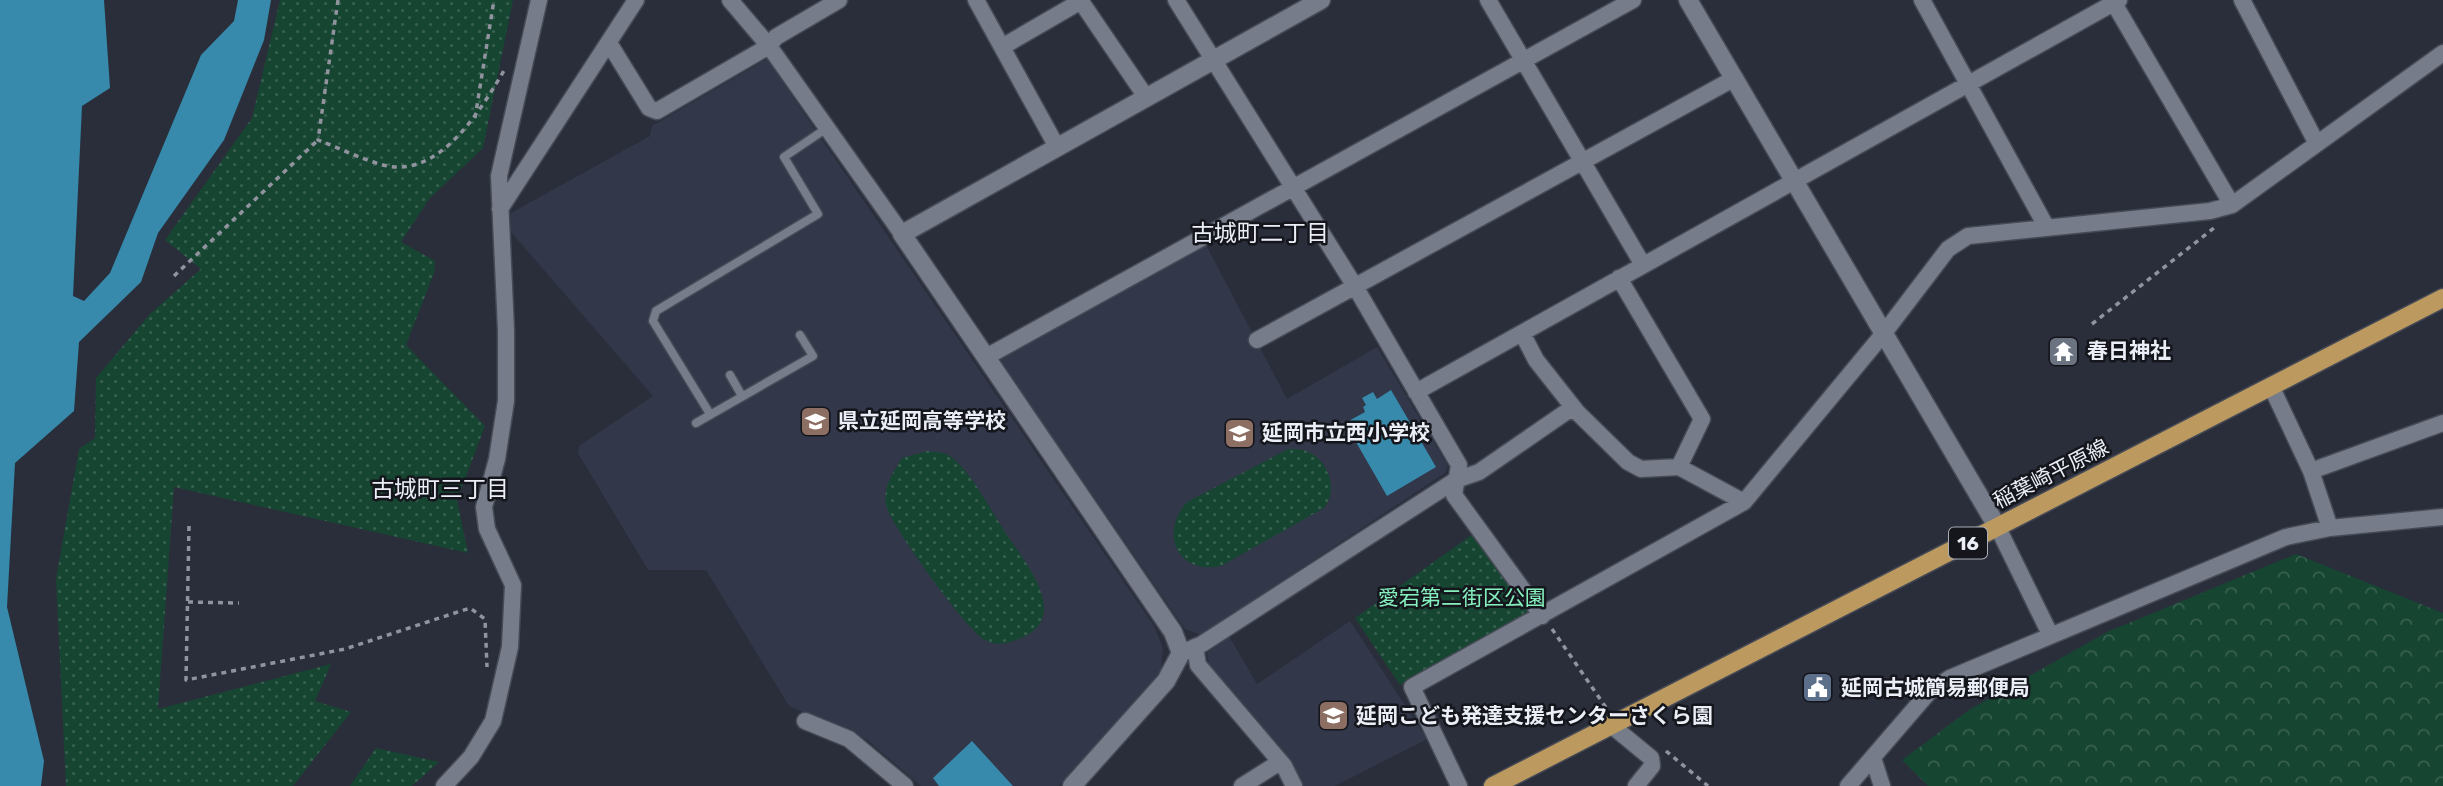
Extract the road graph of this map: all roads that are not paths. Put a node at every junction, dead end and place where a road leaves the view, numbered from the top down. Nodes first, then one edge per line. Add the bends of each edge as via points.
1 (539, 0) edge
2 (636, 0) edge
3 (730, 0) edge
4 (839, 0) edge
5 (976, 0) edge
6 (1176, 0) edge
7 (1321, 0) edge
8 (1488, 0) edge
9 (1633, 0) edge
10 (1688, 0) edge
11 (1922, 0) edge
12 (2242, 0) edge
13 (1080, 1) edge
14 (2115, 1) edge
15 (609, 43) junction
16 (769, 47) junction
17 (1002, 47) junction
18 (2443, 53) edge
19 (1213, 60) junction
20 (1523, 60) junction
21 (1735, 78) junction
22 (1970, 85) junction
23 (1146, 97) junction
24 (827, 128) junction
25 (2317, 144) junction
26 (1057, 147) junction
27 (1581, 163) junction
28 (1796, 182) junction
29 (1293, 187) junction
30 (2232, 205) junction
31 (500, 209) junction
32 (2047, 228) junction
33 (902, 234) junction
34 (1643, 265) junction
35 (1619, 278) junction
36 (1356, 288) junction
37 (2443, 298) edge
38 (1884, 333) junction
39 (800, 334) dead end
40 (1522, 334) junction
41 (1257, 340) dead end
42 (986, 357) junction
43 (730, 375) dead end
44 (2271, 386) junction
45 (1416, 392) junction
46 (742, 396) junction
47 (1577, 412) junction
48 (710, 414) junction
49 (696, 423) dead end
50 (2443, 423) edge
51 (1679, 467) junction
52 (2311, 471) junction
53 (1456, 480) junction
54 (1744, 502) junction
55 (2443, 517) edge
56 (1998, 528) junction
57 (2330, 528) junction
58 (1542, 616) junction
59 (2050, 634) junction
60 (1188, 650) junction
61 (805, 721) dead end
62 (1613, 724) junction
63 (1873, 758) junction
64 (1280, 762) junction
65 (1074, 785) edge
66 (444, 786) edge
67 (905, 786) edge
68 (1242, 786) edge
69 (1294, 786) edge
70 (1460, 786) edge
71 (1493, 786) edge
72 (1636, 786) edge
73 (1848, 786) edge
74 (1882, 786) edge

1 - 31 street via 499,177
2 - 15 street
3 - 16 street
4 - 16 street via 776,37
5 - 17 street
6 - 19 street
7 - 19 street
8 - 20 street
9 - 20 street
10 - 21 street
11 - 22 street
12 - 25 street
13 - 17 street
13 - 23 street
14 - 22 street
14 - 30 street
15 - 16 street via 649,108 657,111
15 - 31 street
16 - 24 street
17 - 26 street
18 - 25 street
19 - 23 street
19 - 29 street
20 - 27 street
20 - 29 street
21 - 27 street
21 - 28 street
22 - 28 street
22 - 32 street
23 - 26 street
24 - 33 street
24 - 48 lane via 783,157 818,214 656,311 653,321
25 - 30 street
26 - 33 street
27 - 34 street
27 - 36 street
28 - 34 street
28 - 38 street
29 - 36 street
29 - 42 street
30 - 32 street
31 - 66 street via 506,401 484,507 487,529 513,584 510,647 493,721 471,757
32 - 38 street via 1968,236 1948,249
33 - 42 street
34 - 35 street
35 - 40 street
35 - 51 street via 1702,419
36 - 41 street
36 - 45 street
37 - 44 main road, 稲葉崎平原線 / 16
38 - 54 street
38 - 56 street
39 - 46 lane via 813,356
40 - 45 street
40 - 47 street via 1536,360
42 - 60 street
43 - 46 lane
44 - 52 street
44 - 56 main road, 稲葉崎平原線 / 16
45 - 53 street via 1459,465
46 - 48 lane
47 - 51 street via 1634,465 1657,470
47 - 53 street via 1569,410 1479,471
48 - 49 lane
50 - 52 street
51 - 54 street
52 - 57 street
53 - 58 street via 1454,495
53 - 60 street
54 - 58 street
55 - 57 street
56 - 59 street
56 - 62 main road, 稲葉崎平原線 / 16
57 - 59 street via 2286,537 2235,556
58 - 70 street via 1412,687
59 - 63 street via 1950,678 1929,692
60 - 64 street
60 - 65 street
61 - 67 street via 849,739
62 - 71 main road, 稲葉崎平原線 / 16
62 - 72 street via 1651,758 1652,766
63 - 73 street
63 - 74 street
64 - 68 street
64 - 69 street

